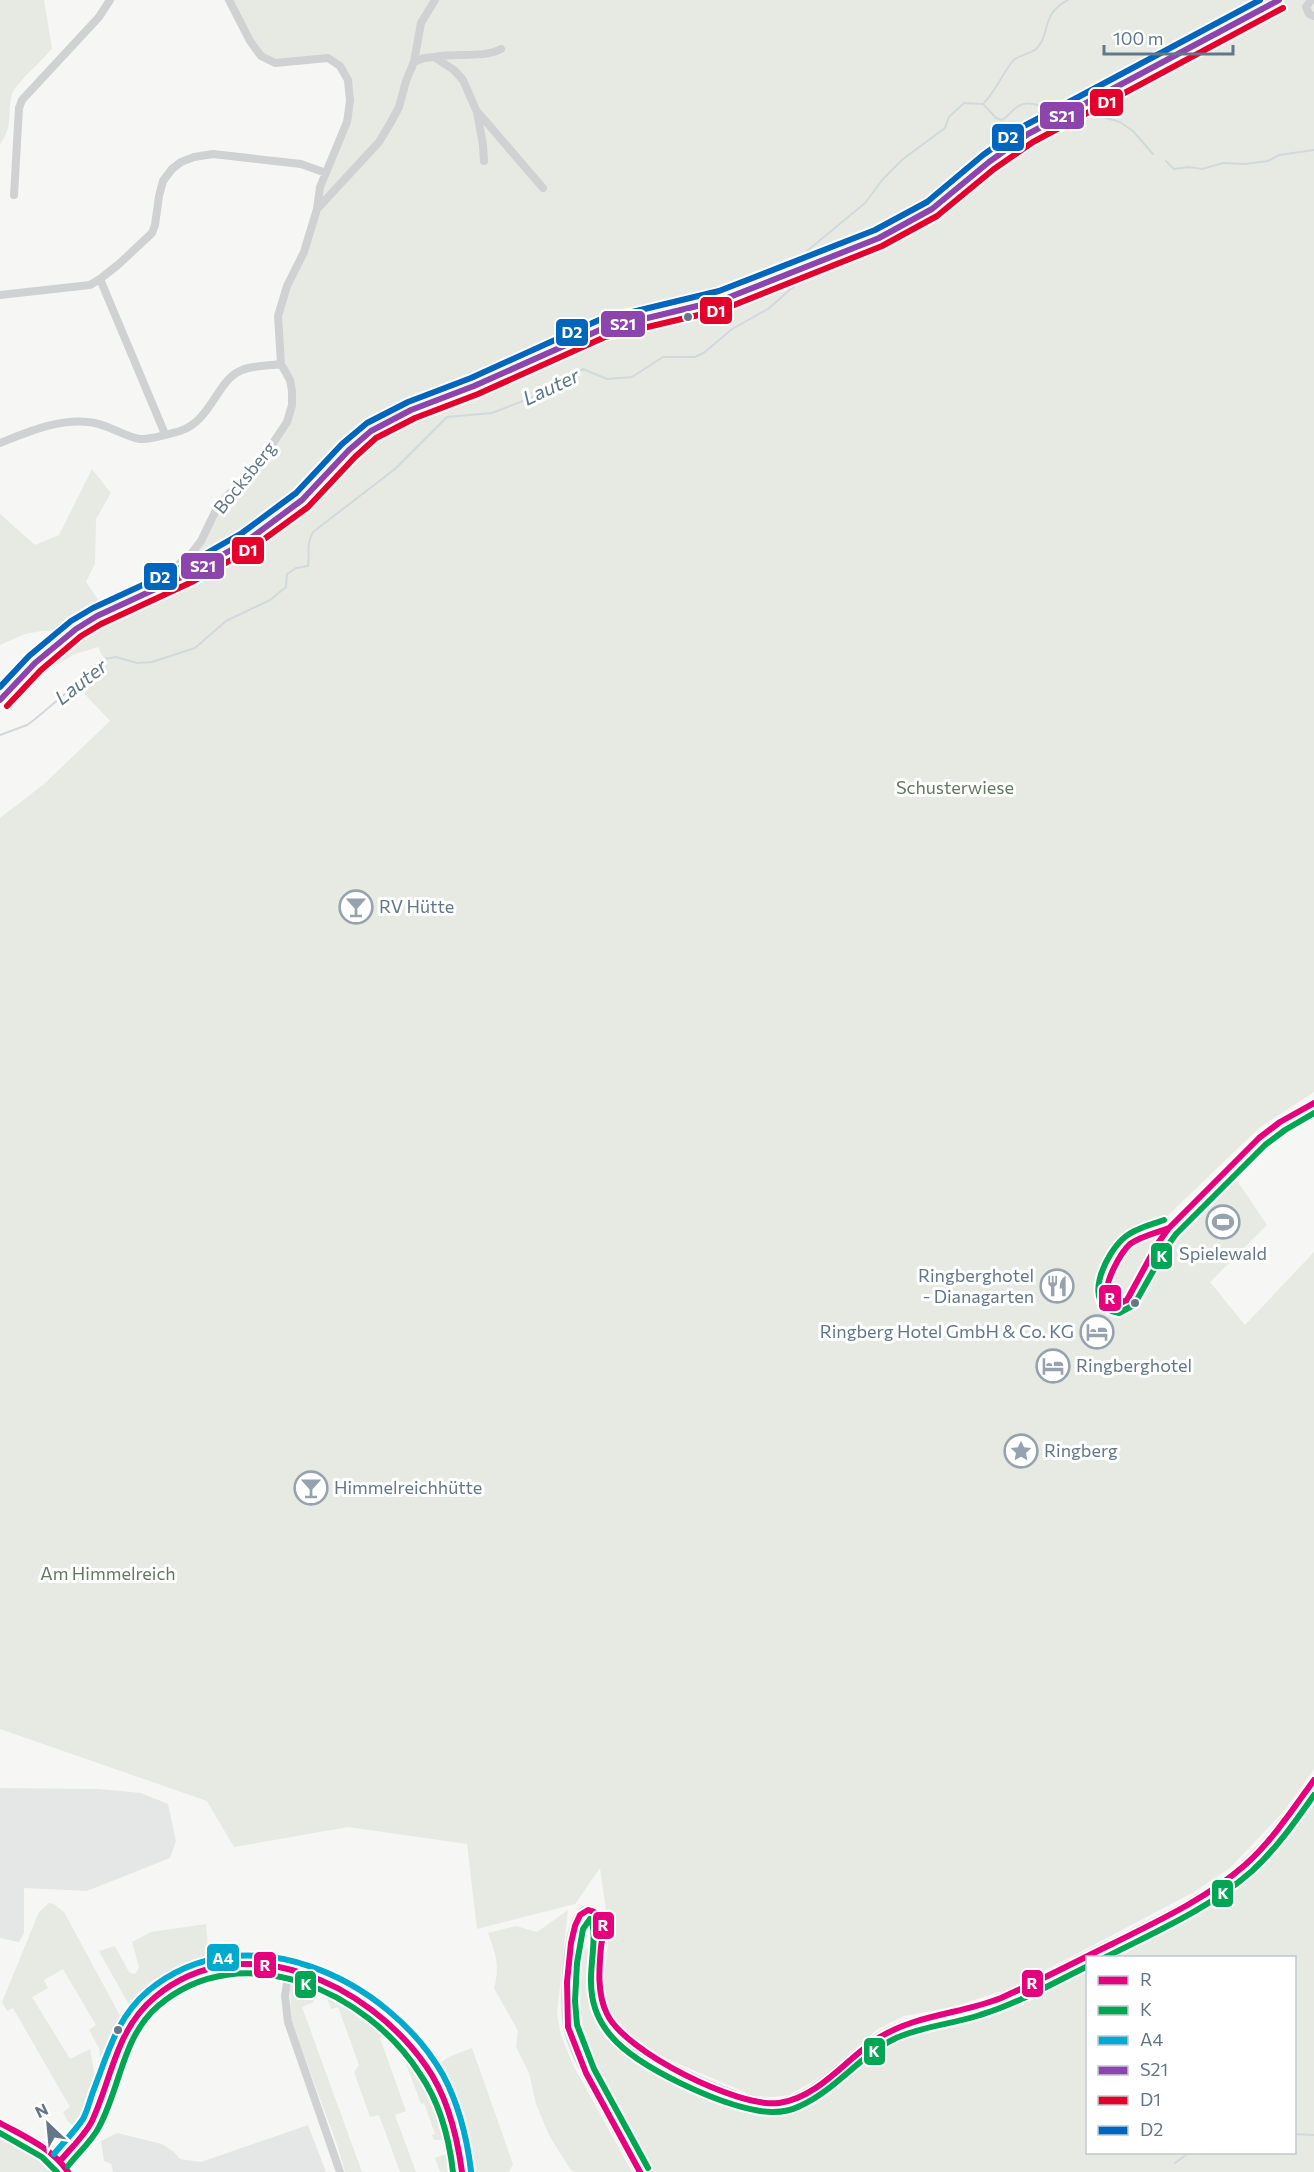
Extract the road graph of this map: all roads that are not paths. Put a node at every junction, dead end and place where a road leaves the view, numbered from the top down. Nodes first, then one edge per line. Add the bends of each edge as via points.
1 (110, 0) edge
2 (230, 0) edge
3 (435, 0) edge
4 (1280, 0) edge
5 (1311, 0) edge
6 (1314, 16) edge
7 (501, 49) dead end
8 (434, 57) junction
9 (414, 62) junction
10 (476, 110) junction
11 (484, 161) dead end
12 (326, 173) junction
13 (543, 188) dead end
14 (14, 195) dead end
15 (317, 209) junction
16 (100, 279) junction
17 (0, 295) edge
18 (281, 364) junction
19 (165, 434) junction
20 (0, 443) edge
21 (149, 593) junction
22 (0, 700) edge
23 (1314, 1780) edge
24 (1086, 1956) edge
25 (1086, 1956) edge
26 (289, 1969) junction
27 (0, 2123) edge
28 (61, 2160) junction
29 (68, 2172) edge
30 (340, 2172) edge
31 (462, 2172) edge
32 (640, 2172) edge

1 - 14 street via 22,100
2 - 12 street, Bocksberg via 261,56 275,63 328,58 344,73 351,101
3 - 9 street via 421,23
4 - 21 street via 1028,134 932,209 879,238 722,300 602,329 371,430 302,500 247,541
5 - 6 street via 1306,7
7 - 8 street via 491,54
8 - 9 street
8 - 10 street via 463,80
9 - 15 street via 399,107 379,142
10 - 11 street
10 - 13 street
12 - 15 street, Bocksberg
12 - 16 street via 301,164 213,154 181,162 163,182 152,233
15 - 18 street, Bocksberg via 278,316
16 - 17 street via 90,285
16 - 19 street
18 - 19 street via 239,371 191,427
18 - 21 street, Bocksberg via 292,391 287,422 261,461 216,510 191,554
19 - 20 street via 141,439 104,424 68,421
21 - 22 street via 76,629 35,663
23 - 25 main road via 1247,1864 1199,1897
24 - 32 main road via 1003,1997 892,2030 864,2047 807,2093 781,2103 759,2103 652,2057 619,2033 599,1992 602,1921 594,1911 582,1912 574,1923 571,1939 567,2025 582,2064
26 - 28 street via 252,1962 218,1965 190,1973 157,1993 129,2024 91,2122
26 - 30 street via 285,1996 288,2022
26 - 31 street via 324,1981 375,2011 418,2054 444,2100
27 - 28 street
28 - 29 street

